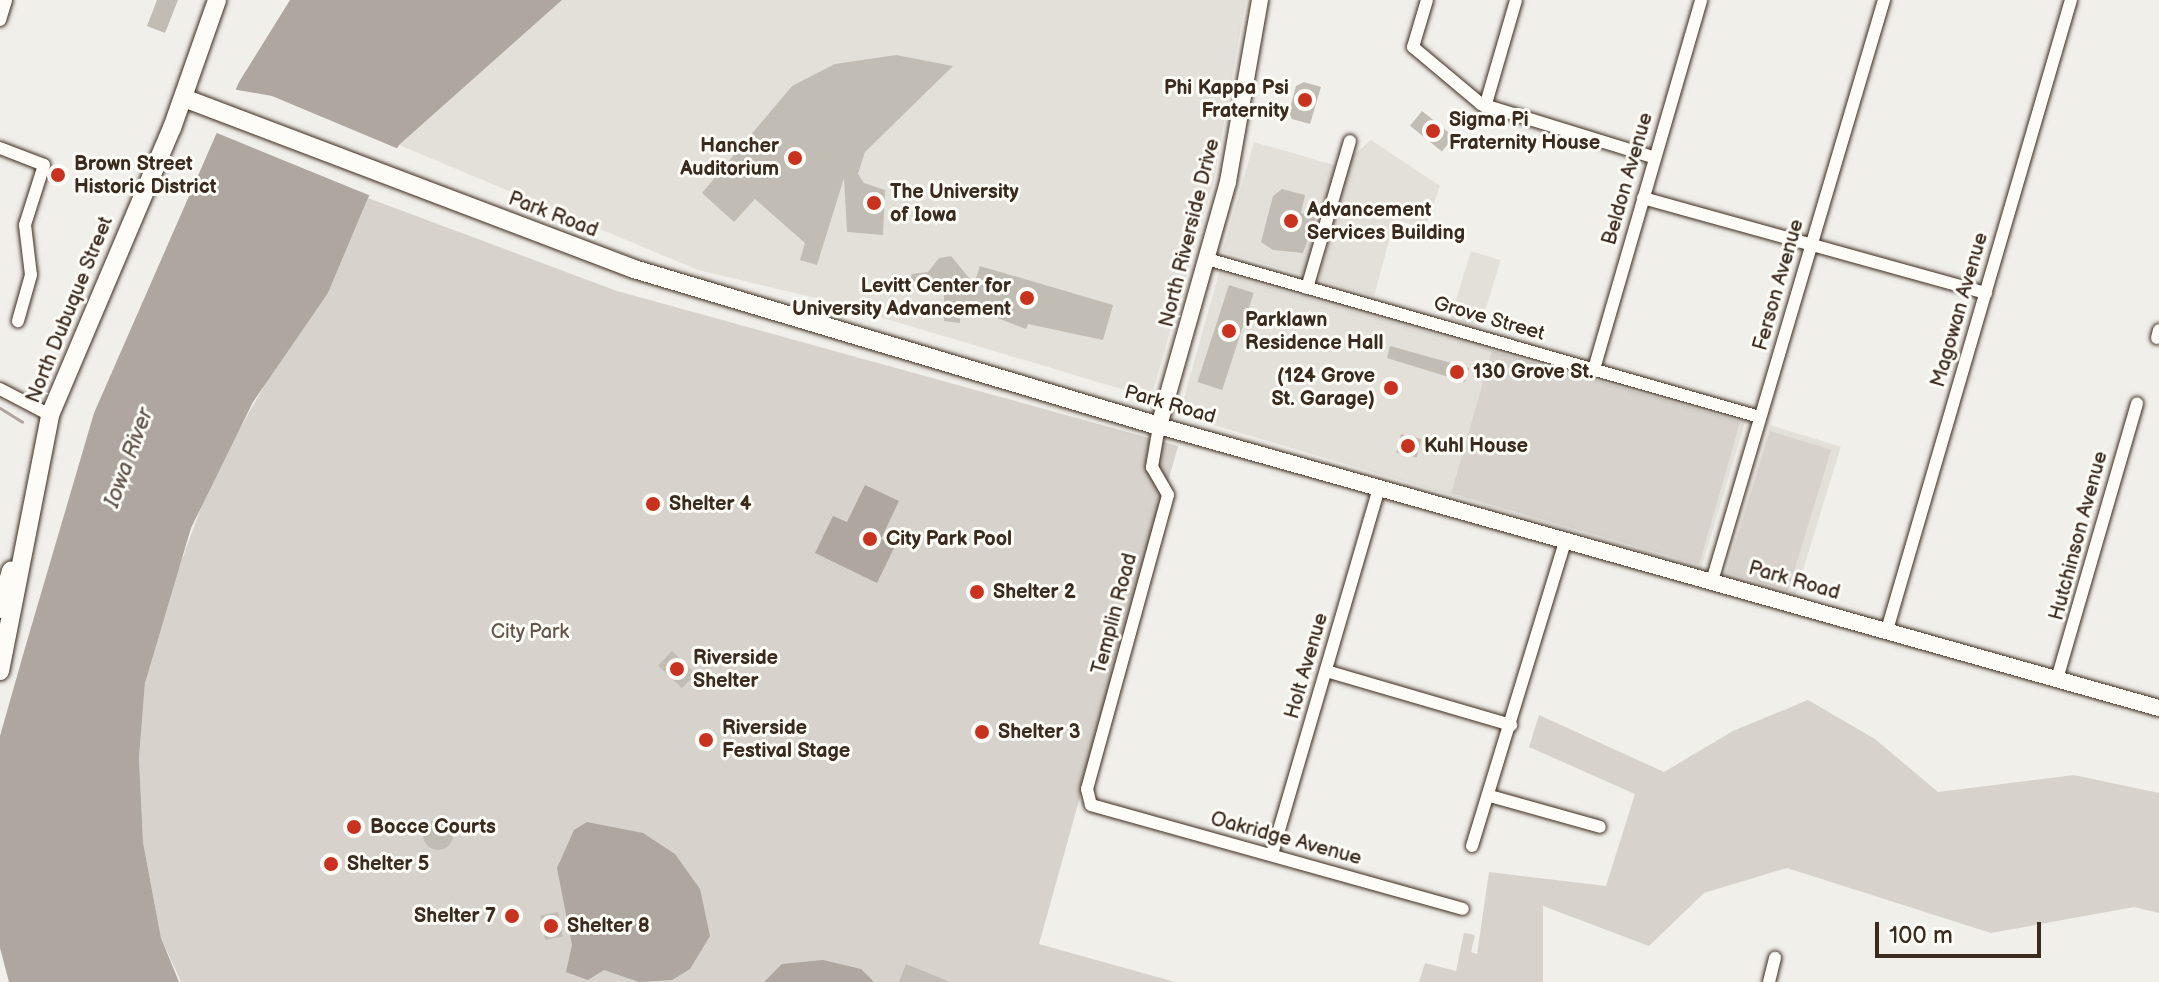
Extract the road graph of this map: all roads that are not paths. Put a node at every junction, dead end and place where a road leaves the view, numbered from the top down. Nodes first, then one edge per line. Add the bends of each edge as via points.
1 (6, 0) edge
2 (217, 0) edge
3 (1260, 0) edge
4 (1427, 0) edge
5 (1516, 0) edge
6 (1701, 0) edge
7 (1884, 0) edge
8 (2071, 0) edge
9 (0, 20) edge
10 (184, 98) junction
11 (1485, 107) junction
12 (1350, 141) dead end
13 (0, 148) edge
14 (1655, 158) junction
15 (1643, 198) junction
16 (1811, 245) junction
17 (1207, 259) junction
18 (1307, 288) junction
19 (1986, 293) junction
20 (18, 321) dead end
21 (1594, 369) junction
22 (0, 389) edge
23 (2137, 403) dead end
24 (50, 415) junction
25 (1760, 417) junction
26 (1159, 426) junction
27 (1379, 488) junction
28 (29, 506) junction
29 (1565, 541) junction
30 (1712, 581) junction
31 (0, 609) edge
32 (1887, 630) junction
33 (0, 671) edge
34 (1326, 671) junction
35 (2057, 679) junction
36 (2159, 708) edge
37 (1511, 725) junction
38 (1490, 796) junction
39 (1098, 812) joint
40 (1600, 827) dead end
41 (1472, 846) dead end
42 (1272, 854) junction
43 (1463, 909) dead end
44 (1775, 958) dead end
45 (1769, 982) edge

1 - 9 street
2 - 10 main road, North Dubuque Street
3 - 17 street, North Riverside Drive via 1228,182
4 - 11 street via 1413,47
5 - 11 street
6 - 14 street, Beldon Avenue
7 - 16 street, Ferson Avenue
8 - 19 street, Magowan Avenue
10 - 24 main road, North Dubuque Street
10 - 26 main road, Park Road via 634,269
11 - 14 street
12 - 18 street
13 - 20 street via 44,165 25,225 31,275
14 - 15 street, Beldon Avenue
15 - 16 street
15 - 21 street, Beldon Avenue
16 - 19 street
16 - 25 street, Ferson Avenue
17 - 18 street, Grove Street
17 - 26 street, North Riverside Drive
18 - 21 street, Grove Street
19 - 32 street, Magowan Avenue
21 - 25 street, Grove Street
22 - 24 street
23 - 35 street, Hutchinson Avenue
24 - 28 main road, North Dubuque Street
25 - 30 street, Ferson Avenue
26 - 27 street, Park Road
26 - 39 street, Templin Road via 1152,467 1168,495 1087,789
27 - 29 street, Park Road
27 - 34 street, Holt Avenue
28 - 31 main road, North Dubuque Street
28 - 33 main road, North Dubuque Street
29 - 30 street, Park Road
29 - 37 street
30 - 32 street, Park Road
32 - 35 street, Park Road
34 - 37 street
34 - 42 street, Holt Avenue
35 - 36 street, Park Road
37 - 38 street
38 - 40 street
38 - 41 street
39 - 42 street, Oakridge Avenue
42 - 43 street, Oakridge Avenue
44 - 45 street

